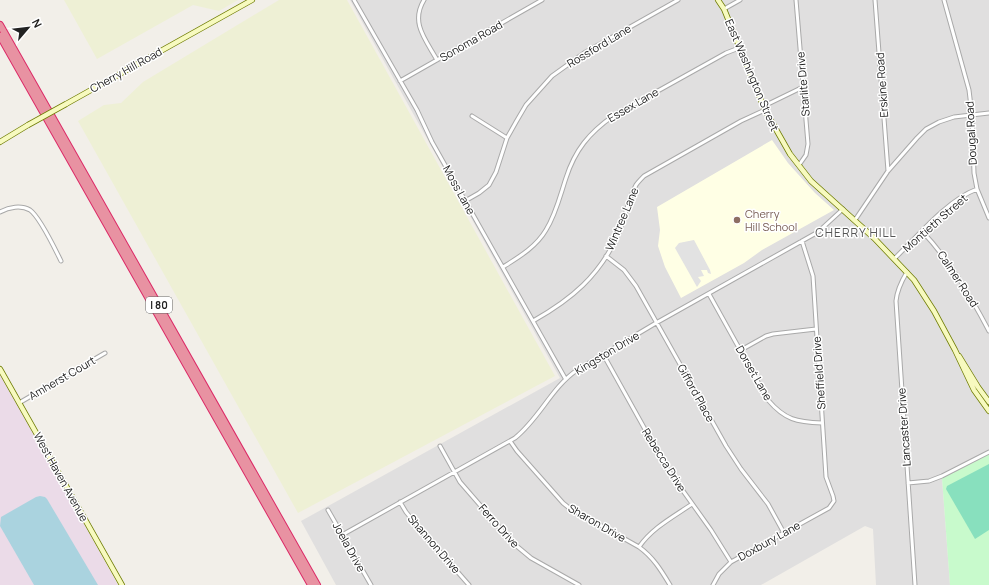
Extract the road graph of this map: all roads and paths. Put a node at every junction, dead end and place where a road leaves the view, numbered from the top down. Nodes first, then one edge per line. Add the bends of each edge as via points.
1 (252, 0) edge
2 (354, 0) edge
3 (424, 0) edge
4 (542, 0) edge
5 (678, 0) edge
6 (718, 0) edge
7 (740, 0) edge
8 (796, 0) edge
9 (875, 0) edge
10 (944, 0) edge
11 (724, 9) junction
12 (0, 24) edge
13 (0, 36) edge
14 (739, 48) junction
15 (437, 60) junction
16 (400, 81) junction
17 (803, 87) junction
18 (765, 108) junction
19 (989, 113) edge
20 (972, 115) junction
21 (472, 116) dead end
22 (507, 138) junction
23 (0, 142) edge
24 (798, 166) junction
25 (888, 171) junction
26 (977, 190) junction
27 (465, 201) junction
28 (843, 209) junction
29 (0, 212) edge
30 (989, 218) edge
31 (854, 220) junction
32 (922, 231) junction
33 (802, 241) junction
34 (606, 256) junction
35 (894, 259) junction
36 (61, 261) dead end
37 (502, 267) junction
38 (907, 272) junction
39 (709, 294) junction
40 (533, 321) junction
41 (656, 323) junction
42 (816, 329) junction
43 (989, 331) edge
44 (741, 350) junction
45 (955, 350) junction
46 (105, 353) dead end
47 (604, 354) junction
48 (0, 369) edge
49 (565, 378) junction
50 (989, 402) edge
51 (19, 403) junction
52 (989, 411) edge
53 (822, 423) junction
54 (510, 441) junction
55 (440, 446) dead end
56 (989, 452) edge
57 (454, 472) junction
58 (908, 483) junction
59 (400, 502) junction
60 (692, 504) junction
61 (833, 504) joint
62 (328, 510) dead end
63 (784, 533) junction
64 (342, 535) junction
65 (639, 547) junction
66 (731, 562) junction
67 (122, 585) edge
68 (311, 585) edge
69 (317, 585) edge
70 (371, 585) edge
71 (469, 585) edge
72 (579, 585) edge
73 (670, 585) edge
74 (714, 585) edge
75 (915, 585) edge

1 - 23 street, Cherry Hill Road, bridge
2 - 16 street, Moss Lane
3 - 15 street via 418,14 418,23
4 - 15 street, Sonoma Road
5 - 22 street, Rossford Lane via 584,53 552,76 526,105
6 - 11 street, East Washington Street
7 - 11 street
8 - 17 street, Starlite Drive
9 - 25 street, Erskine Road
10 - 20 street, Dougal Road via 969,90
11 - 14 street, East Washington Street
12 - 69 highway, I 80
13 - 68 highway, I 80
14 - 18 street, East Washington Street
14 - 37 street, Essex Lane via 613,116 588,136 572,162 554,217 546,231 523,255
15 - 16 street, Sonoma Road
16 - 27 street, Moss Lane
17 - 18 street, Wintree Lane
17 - 24 street, Starlite Drive via 808,144 806,155
18 - 24 street, East Washington Street via 776,132
18 - 34 street, Wintree Lane via 644,176 636,185 618,235
19 - 20 street
20 - 25 street via 954,117 926,129
20 - 26 street, Dougal Road
21 - 22 street
22 - 27 street, Rossford Lane via 489,185
24 - 28 street, East Washington Street
25 - 31 street
26 - 30 street, Dougal Road
26 - 32 street, Montieth Street via 958,199
27 - 37 street, Moss Lane
28 - 31 street, East Washington Street
28 - 33 street, Kingston Drive via 818,232
29 - 36 street via 21,207 29,210 36,216
31 - 35 street, East Washington Street
32 - 35 street, Montieth Street
32 - 43 street, Calmer Road via 956,274
33 - 39 street, Kingston Drive
33 - 42 street, Sheffield Drive via 812,276
34 - 40 street, Wintree Lane via 591,278 572,296
34 - 41 street, Gifford Place via 630,278
35 - 38 street, East Washington Street
37 - 40 street, Moss Lane
38 - 45 street, East Washington Street via 927,300
38 - 58 street, Lancaster Drive via 897,292 896,301
39 - 41 street, Kingston Drive
39 - 44 street, Dorset Lane
40 - 49 street, Moss Lane
41 - 47 street, Kingston Drive
41 - 63 street, Gifford Place via 726,446 768,504
42 - 44 street via 773,334
42 - 53 street, Sheffield Drive
44 - 53 street, Dorset Lane via 776,410 793,420
45 - 50 street, East Washington Street
45 - 52 street, East Washington Street via 974,390
46 - 51 street, Amherst Court
47 - 49 street, Kingston Drive
47 - 60 street, Rebecca Drive via 666,467
48 - 51 street, West Haven Avenue
49 - 54 street, Kingston Drive via 530,424
51 - 67 street, West Haven Avenue
53 - 61 street, Sheffield Drive via 826,477 833,496
54 - 57 street, Kingston Drive
54 - 65 street, Sharon Drive via 562,503
55 - 57 street, Ferro Drive
56 - 58 street via 929,481
57 - 59 street, Kingston Drive
57 - 72 street, Ferro Drive via 522,551
58 - 75 street, Lancaster Drive
59 - 64 street, Kingston Drive
59 - 71 street, Shannon Drive via 410,518
60 - 65 street via 654,530
60 - 66 street, Rebecca Drive
61 - 63 street, Doxbury Lane
62 - 64 street, Joela Drive
63 - 66 street, Doxbury Lane
64 - 70 street, Joela Drive
65 - 73 street, Sharon Drive via 654,560
66 - 74 street, Doxbury Lane via 719,574

